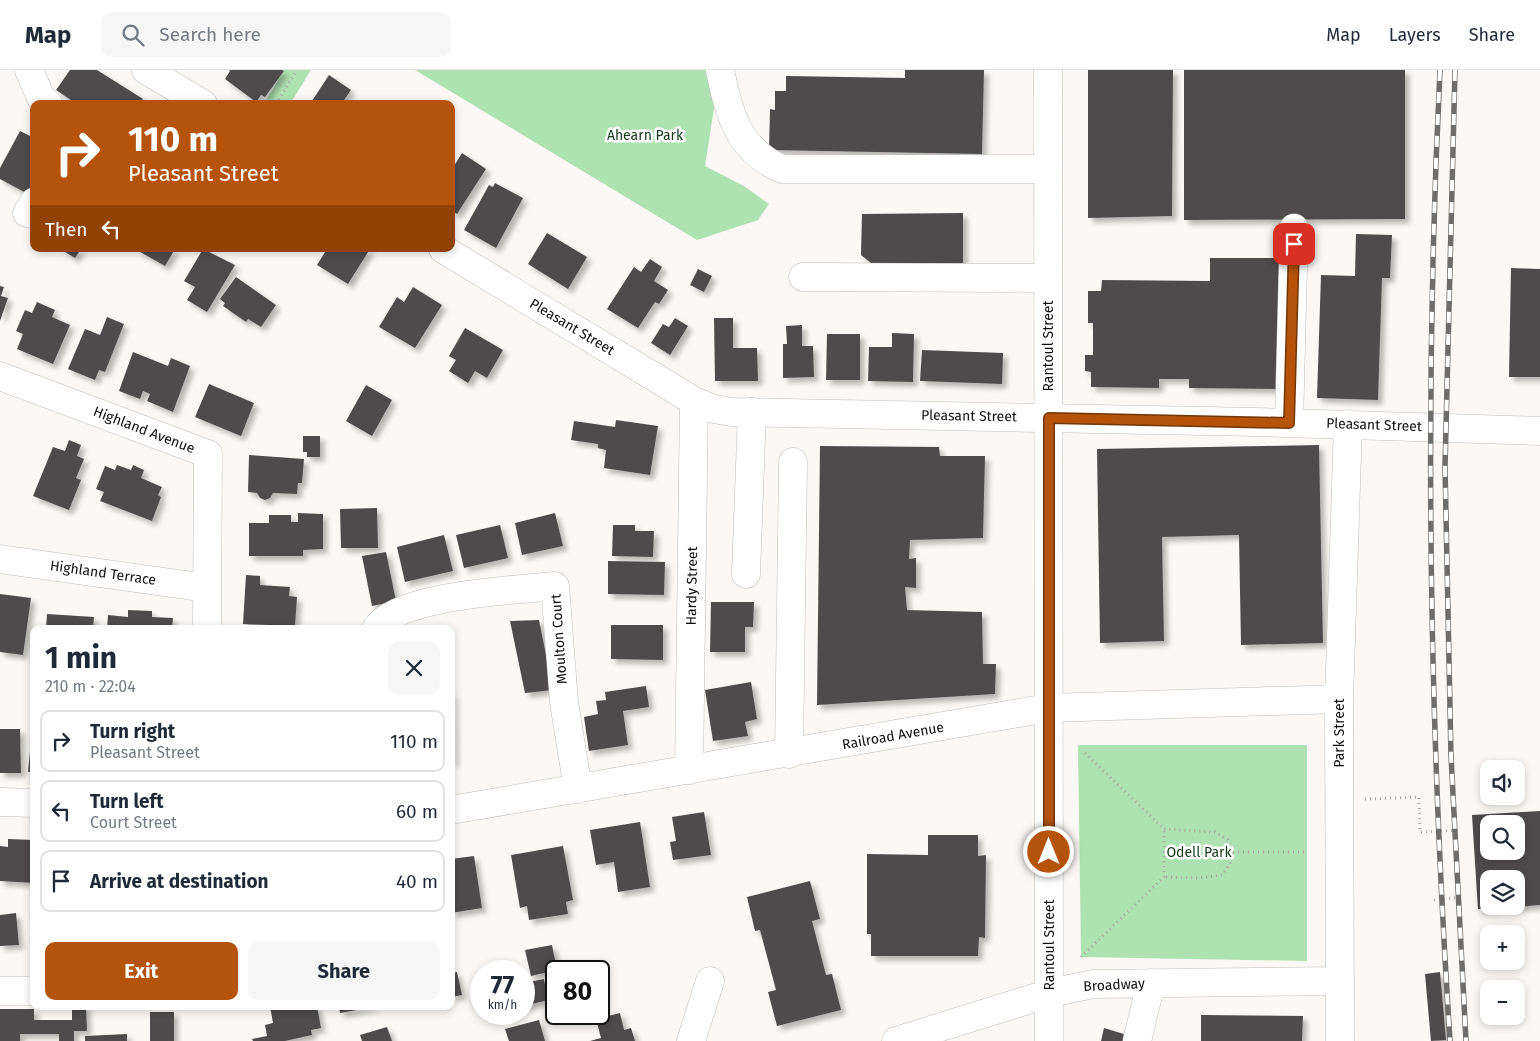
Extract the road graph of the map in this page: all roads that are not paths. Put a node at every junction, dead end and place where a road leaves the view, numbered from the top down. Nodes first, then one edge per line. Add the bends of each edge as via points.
1 (29, 70) edge
2 (146, 70) edge
3 (720, 70) edge
4 (1048, 70) edge
5 (43, 100) edge
6 (196, 100) edge
7 (1048, 169) junction
8 (1294, 228) dead end
9 (448, 252) edge
10 (803, 277) dead end
11 (1048, 278) junction
12 (0, 376) edge
13 (694, 401) junction
14 (752, 412) junction
15 (1049, 418) junction
16 (1289, 423) junction
17 (1348, 424) junction
18 (1540, 431) edge
19 (793, 462) dead end
20 (0, 559) edge
21 (746, 574) dead end
22 (207, 588) junction
23 (207, 625) edge
24 (378, 625) edge
25 (1339, 699) junction
26 (1048, 708) junction
27 (789, 754) junction
28 (689, 770) junction
29 (578, 789) junction
30 (0, 802) edge
31 (30, 803) edge
32 (455, 809) edge
33 (710, 981) dead end
34 (1340, 981) junction
35 (1151, 983) junction
36 (0, 991) edge
37 (30, 991) edge
38 (1050, 993) junction
39 (691, 1041) edge
40 (896, 1041) edge
41 (1049, 1041) edge
42 (1137, 1041) edge
43 (1340, 1041) edge

1 - 5 main road
2 - 6 main road
3 - 7 main road via 728,108 750,149 765,162 782,169
4 - 7 main road, Rantoul Street
7 - 11 main road, Rantoul Street
8 - 16 main road
9 - 13 main road, Pleasant Street
10 - 11 main road
11 - 15 main road, Rantoul Street
12 - 22 main road, Highland Avenue via 208,454
13 - 14 main road, Pleasant Street via 714,409
13 - 28 main road, Hardy Street
14 - 15 main road, Pleasant Street
14 - 21 main road
15 - 16 main road, Pleasant Street
15 - 26 main road, Rantoul Street
16 - 17 main road, Pleasant Street
17 - 18 main road, Pleasant Street
17 - 25 main road, Park Street
19 - 27 main road
20 - 22 main road, Highland Terrace
22 - 23 main road, Highland Avenue
24 - 29 main road, Moulton Court via 396,612 418,604 555,586 564,702
25 - 26 main road, Railroad Avenue
25 - 34 main road, Park Street
26 - 27 main road, Railroad Avenue
26 - 38 main road, Rantoul Street
27 - 28 main road, Railroad Avenue
28 - 29 main road, Railroad Avenue
29 - 32 main road, Railroad Avenue
30 - 31 main road
33 - 39 main road
34 - 35 main road, Broadway
34 - 43 main road, Park Street
35 - 38 main road, Broadway via 1094,984
35 - 42 main road
36 - 37 main road
38 - 40 main road, Broadway
38 - 41 main road, Rantoul Street

